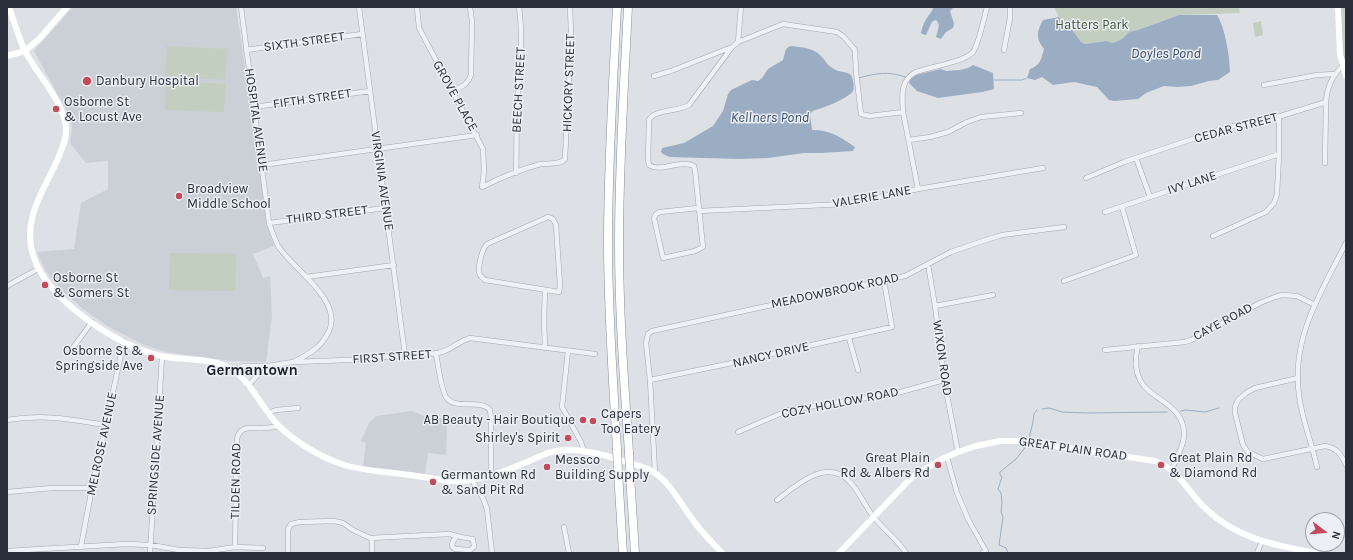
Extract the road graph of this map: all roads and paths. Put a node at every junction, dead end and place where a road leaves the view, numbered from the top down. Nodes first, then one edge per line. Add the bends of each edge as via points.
1 (9, 7) edge
2 (67, 7) edge
3 (241, 7) edge
4 (359, 7) edge
5 (417, 7) edge
6 (470, 7) edge
7 (519, 7) edge
8 (570, 7) edge
9 (617, 7) edge
10 (628, 7) edge
11 (741, 7) edge
12 (987, 7) edge
13 (1010, 7) edge
14 (1338, 7) edge
15 (362, 34) junction
16 (738, 42) junction
17 (732, 47) junction
18 (246, 50) junction
19 (1004, 50) dead end
20 (25, 51) junction
21 (7, 56) edge
22 (1342, 66) junction
23 (1335, 74) junction
24 (654, 76) dead end
25 (1346, 76) edge
26 (1264, 85) dead end
27 (453, 90) junction
28 (370, 91) junction
29 (1326, 102) junction
30 (254, 107) junction
31 (903, 112) junction
32 (1021, 113) dead end
33 (1278, 117) junction
34 (476, 135) junction
35 (909, 140) junction
36 (377, 149) junction
37 (1279, 154) junction
38 (1136, 158) junction
39 (1325, 163) dead end
40 (262, 165) junction
41 (1043, 168) dead end
42 (516, 173) junction
43 (1086, 178) dead end
44 (918, 189) junction
45 (1150, 197) junction
46 (1122, 207) junction
47 (385, 208) junction
48 (698, 209) junction
49 (1105, 212) dead end
50 (270, 223) junction
51 (1064, 227) dead end
52 (1213, 236) dead end
53 (1346, 243) edge
54 (928, 264) junction
55 (394, 265) junction
56 (38, 269) junction
57 (306, 277) junction
58 (884, 281) junction
59 (1064, 282) dead end
60 (7, 286) edge
61 (545, 290) junction
62 (993, 295) dead end
63 (1315, 305) junction
64 (935, 306) junction
65 (92, 322) junction
66 (849, 338) junction
67 (124, 342) junction
68 (1138, 346) junction
69 (545, 348) junction
70 (72, 349) dead end
71 (1105, 350) dead end
72 (568, 351) junction
73 (436, 354) junction
74 (595, 354) dead end
75 (406, 355) junction
76 (162, 356) junction
77 (293, 362) junction
78 (268, 366) junction
79 (232, 370) junction
80 (858, 370) dead end
81 (1298, 378) junction
82 (650, 380) junction
83 (944, 380) junction
84 (248, 386) junction
85 (298, 408) dead end
86 (268, 413) junction
87 (7, 420) edge
88 (105, 425) junction
89 (279, 426) junction
90 (738, 432) dead end
91 (1313, 448) junction
92 (584, 451) junction
93 (958, 452) junction
94 (947, 457) junction
95 (1346, 465) edge
96 (1317, 467) dead end
97 (1172, 469) junction
98 (655, 472) junction
99 (491, 474) junction
100 (472, 480) junction
101 (92, 488) junction
102 (7, 492) edge
103 (776, 500) dead end
104 (873, 516) junction
105 (564, 527) dead end
106 (457, 536) junction
107 (372, 538) junction
108 (1262, 541) junction
109 (151, 545) junction
110 (81, 546) junction
111 (235, 547) junction
112 (263, 548) dead end
113 (7, 551) edge
114 (150, 553) edge
115 (288, 553) edge
116 (372, 553) edge
117 (492, 553) edge
118 (569, 553) edge
119 (623, 553) edge
120 (635, 553) edge
121 (722, 553) edge
122 (839, 553) edge
123 (906, 553) edge
124 (982, 553) edge
125 (1257, 553) edge
126 (1316, 553) edge

1 - 20 main road
2 - 20 main road
3 - 18 street, HOSPITAL AVENUE
4 - 15 street, VIRGINIA AVENUE
5 - 27 street, GROVE PLACE via 419,28 425,42
6 - 27 street via 471,75 464,86
7 - 42 street, BEECH STREET via 522,50
8 - 42 street, HICKORY STREET via 572,33 565,159 563,162 546,163
9 - 119 highway, bridge via 608,243 609,322
10 - 120 highway, bridge via 619,243 620,321
11 - 16 street
12 - 31 street via 976,46 969,56 916,72 908,78 902,92
13 - 19 street
14 - 22 main road
15 - 18 street, SIXTH STREET
15 - 28 street, VIRGINIA AVENUE
16 - 17 street
16 - 31 street via 783,24 837,32 854,50 861,114 870,116
17 - 24 street
17 - 48 street via 689,106 652,115 649,120 649,165 656,168 687,164 694,166
18 - 30 street, HOSPITAL AVENUE
20 - 21 main road
20 - 56 main road via 61,110 67,129 62,149 31,216 29,237
22 - 23 street
22 - 25 main road
23 - 26 street
23 - 29 street via 1326,93
27 - 34 street, GROVE PLACE
28 - 30 street, FIFTH STREET
28 - 36 street, VIRGINIA AVENUE
29 - 33 street, CEDAR STREET
29 - 39 street
30 - 40 street, HOSPITAL AVENUE
31 - 35 street
32 - 35 street via 981,117 948,132
33 - 37 street
33 - 38 street, CEDAR STREET via 1228,128
34 - 36 street
34 - 42 street, GROVE PLACE via 483,149 482,187
35 - 44 street
36 - 40 street
36 - 47 street, VIRGINIA AVENUE
37 - 45 street, IVY LANE
37 - 52 street via 1277,194 1274,203 1266,212
38 - 43 street, CEDAR STREET
38 - 45 street
40 - 50 street, HOSPITAL AVENUE
41 - 44 street, VALERIE LANE
44 - 48 street, VALERIE LANE via 845,204
45 - 46 street, IVY LANE
46 - 49 street, IVY LANE
46 - 59 street via 1136,255
47 - 50 street, THIRD STREET
47 - 55 street, VIRGINIA AVENUE
48 - 48 street, VALERIE LANE via 703,248 663,258 654,218 656,214
50 - 57 street, HOSPITAL AVENUE via 272,235 279,247
51 - 54 street, MEADOWBROOK ROAD via 994,238 951,252
53 - 63 street
54 - 58 street, MEADOWBROOK ROAD via 905,276
54 - 64 street, WIXON ROAD
55 - 57 street
55 - 75 street, VIRGINIA AVENUE
56 - 60 street
56 - 65 main road via 54,291
57 - 77 street, HOSPITAL AVENUE via 326,300 332,315 332,323 326,338 316,349
58 - 66 street, NANCY DRIVE via 892,327
58 - 82 street, MEADOWBROOK ROAD via 656,330 648,334 646,343
61 - 61 street via 485,280 480,272 487,244 548,217 554,220 560,286 559,292
61 - 69 street
62 - 64 street
63 - 68 street, CAYE ROAD via 1297,296 1282,295 1260,303 1192,340
63 - 81 street via 1302,339
64 - 83 street, WIXON ROAD
65 - 67 main road
65 - 70 street
66 - 80 street
66 - 82 street, NANCY DRIVE
67 - 76 main road
67 - 88 street, MELROSE AVENUE
68 - 71 street, CAYE ROAD
68 - 97 street via 1136,355 1139,379 1144,387 1172,407 1184,426 1184,441
69 - 72 street, FIRST STREET
69 - 73 street, FIRST STREET via 470,338
72 - 74 street, FIRST STREET
72 - 92 street via 562,407
73 - 75 street, FIRST STREET
73 - 99 street via 447,398 455,403 483,406 490,410
75 - 77 street, FIRST STREET
76 - 79 main road via 219,364
76 - 109 street, SPRINGSIDE AVENUE
77 - 78 street, FIRST STREET
78 - 79 street, FIRST STREET via 244,366
78 - 84 street via 260,371
79 - 84 main road
81 - 91 street via 1299,397
81 - 91 street via 1255,388 1238,400 1235,413 1243,445 1254,456 1263,459
82 - 98 street
83 - 90 street, COZY HOLLOW ROAD via 897,393 789,410
83 - 93 street, WIXON ROAD
84 - 86 main road
85 - 86 street
86 - 89 main road
87 - 88 street via 42,416
88 - 101 street, MELROSE AVENUE
89 - 100 main road via 312,449 341,464 448,481
89 - 111 street, TILDEN ROAD via 242,429 238,433
91 - 95 street via 1333,447 1338,450
91 - 96 street
92 - 98 main road
92 - 99 main road via 555,451
93 - 94 main road, GREAT PLAIN ROAD
93 - 97 main road, GREAT PLAIN ROAD via 991,443 1022,441 1155,461
94 - 104 main road, GREAT PLAIN ROAD via 912,477
94 - 124 street via 957,493 986,551
97 - 108 main road, GREAT PLAIN ROAD via 1213,515 1240,533
98 - 121 main road via 666,482 697,526
99 - 100 main road
100 - 117 street via 487,509
101 - 102 street
101 - 110 street, MELROSE AVENUE
103 - 104 street via 810,476 823,472 836,473 851,483
104 - 122 main road, GREAT PLAIN ROAD
104 - 123 street
105 - 118 street
106 - 106 street via 472,539 474,547 470,550 455,549 452,546
106 - 107 street via 449,534
107 - 115 street via 334,521 300,522 291,524 288,528
107 - 116 street
108 - 125 street
108 - 126 main road, GREAT PLAIN ROAD
109 - 110 street
109 - 111 street via 179,550 209,551
109 - 114 street, SPRINGSIDE AVENUE
110 - 113 street
111 - 112 street

